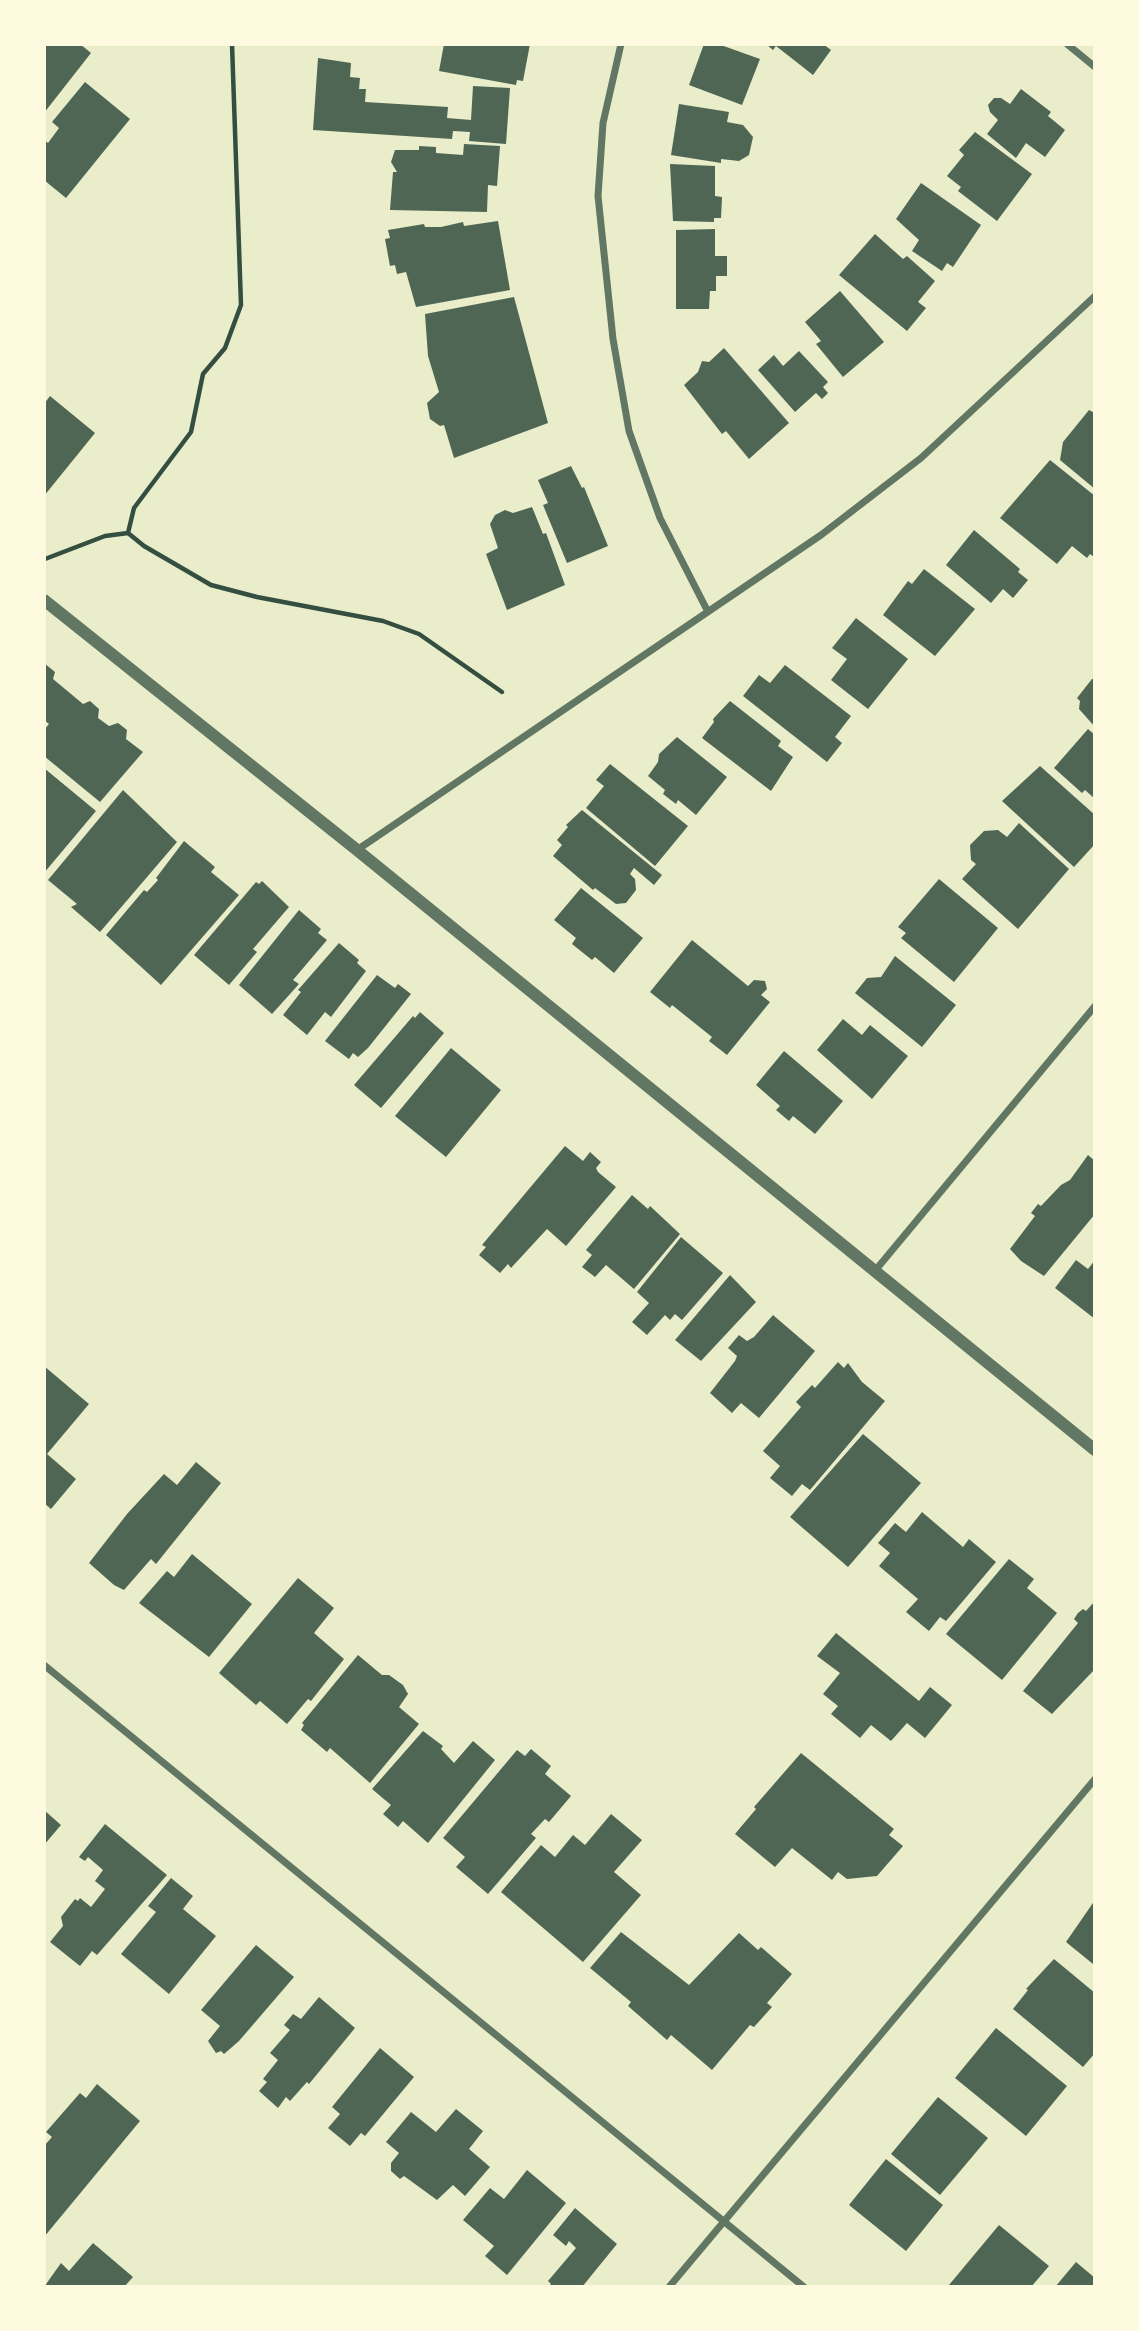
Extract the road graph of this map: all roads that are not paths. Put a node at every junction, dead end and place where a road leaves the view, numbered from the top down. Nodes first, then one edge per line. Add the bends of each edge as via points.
1 (621, 44) edge
2 (1067, 44) edge
3 (1095, 67) edge
4 (1095, 296) edge
5 (44, 600) edge
6 (707, 610) junction
7 (357, 850) junction
8 (1095, 1006) edge
9 (874, 1272) junction
10 (1095, 1450) edge
11 (44, 1665) edge
12 (1095, 1779) edge
13 (724, 2221) junction
14 (669, 2287) edge
15 (804, 2287) edge

1 - 6 street via 603,123 598,196 613,340 629,431 660,518
2 - 3 street
4 - 6 street via 921,458 821,535
5 - 7 street
6 - 7 street
7 - 9 street
8 - 9 street
9 - 10 street
11 - 13 street
12 - 13 street
13 - 14 street
13 - 15 street

